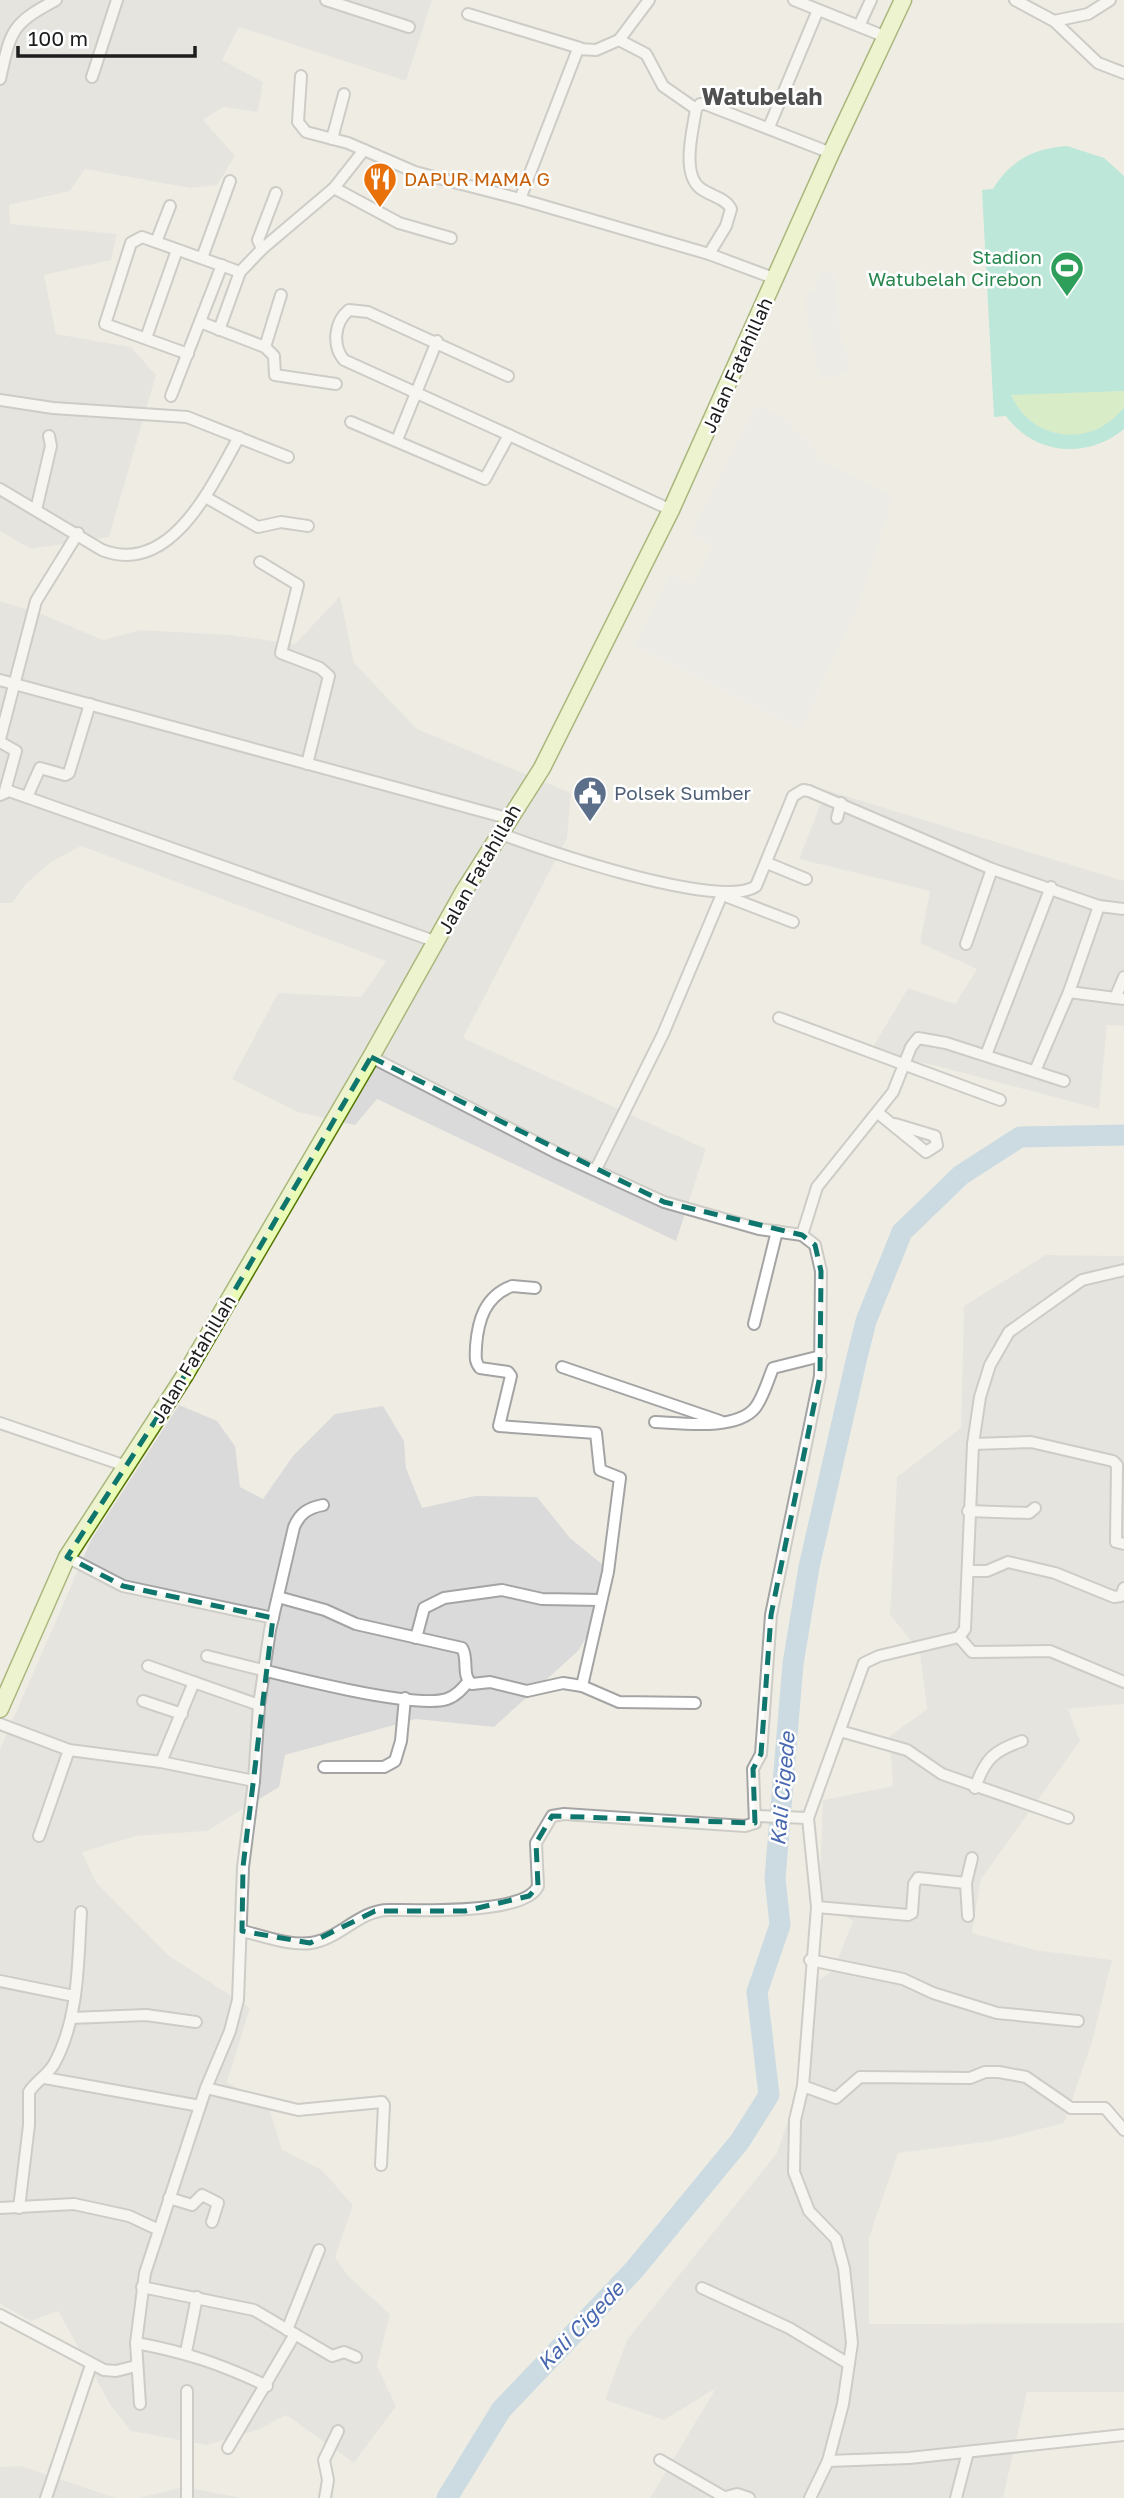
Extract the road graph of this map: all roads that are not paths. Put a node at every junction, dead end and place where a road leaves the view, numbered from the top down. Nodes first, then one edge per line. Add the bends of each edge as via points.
1 (56, 0) edge
2 (117, 0) edge
3 (326, 0) edge
4 (649, 0) edge
5 (793, 0) edge
6 (871, 0) edge
7 (903, 0) edge
8 (1015, 0) edge
9 (1110, 0) edge
10 (818, 10) junction
11 (468, 14) dead end
12 (1054, 21) junction
13 (859, 26) junction
14 (409, 27) dead end
15 (886, 37) junction
16 (619, 40) junction
17 (580, 48) junction
18 (1124, 73) edge
19 (301, 76) dead end
20 (92, 77) dead end
21 (0, 79) edge
22 (344, 94) dead end
23 (696, 108) junction
24 (769, 127) junction
25 (332, 139) junction
26 (364, 150) junction
27 (831, 152) junction
28 (230, 181) dead end
29 (334, 188) junction
30 (276, 193) dead end
31 (520, 199) junction
32 (170, 206) dead end
33 (451, 238) dead end
34 (156, 242) junction
35 (262, 249) junction
36 (177, 250) junction
37 (709, 254) junction
38 (202, 258) junction
39 (222, 265) junction
40 (240, 272) junction
41 (776, 279) junction
42 (281, 295) dead end
43 (200, 322) junction
44 (219, 330) junction
45 (146, 338) junction
46 (437, 341) junction
47 (265, 347) junction
48 (188, 354) junction
49 (508, 376) dead end
50 (336, 384) dead end
51 (417, 393) junction
52 (171, 396) dead end
53 (0, 400) edge
54 (351, 422) dead end
55 (509, 435) junction
56 (49, 436) dead end
57 (239, 437) junction
58 (397, 440) junction
59 (288, 457) dead end
60 (0, 489) edge
61 (207, 498) junction
62 (36, 509) junction
63 (671, 510) junction
64 (308, 526) dead end
65 (78, 533) junction
66 (260, 562) dead end
67 (0, 680) edge
68 (15, 684) junction
69 (90, 704) junction
70 (0, 741) edge
71 (307, 764) junction
72 (2, 793) edge
73 (27, 797) junction
74 (841, 803) junction
75 (507, 818) junction
76 (837, 818) dead end
77 (499, 833) junction
78 (767, 863) junction
79 (992, 869) junction
80 (806, 879) dead end
81 (1051, 887) junction
82 (722, 894) junction
83 (1099, 906) junction
84 (1124, 909) edge
85 (793, 922) dead end
86 (437, 942) junction
87 (966, 944) dead end
88 (1124, 977) edge
89 (1069, 992) junction
90 (1120, 998) edge
91 (779, 1018) dead end
92 (986, 1055) junction
93 (372, 1057) junction
94 (903, 1066) junction
95 (1035, 1071) junction
96 (1064, 1081) dead end
97 (1000, 1100) dead end
98 (878, 1113) junction
99 (895, 1125) dead end
100 (596, 1168) junction
101 (777, 1231) junction
102 (802, 1236) junction
103 (1124, 1270) edge
104 (535, 1288) dead end
105 (754, 1324) dead end
106 (821, 1356) junction
107 (562, 1367) dead end
108 (655, 1422) dead end
109 (722, 1422) junction
110 (0, 1423) edge
111 (973, 1444) junction
112 (127, 1466) junction
113 (323, 1504) dead end
114 (1035, 1508) dead end
115 (968, 1511) junction
116 (1124, 1544) edge
117 (67, 1557) junction
118 (968, 1571) junction
119 (1124, 1588) edge
120 (278, 1597) junction
121 (601, 1600) junction
122 (273, 1618) junction
123 (959, 1637) junction
124 (416, 1638) junction
125 (207, 1656) dead end
126 (148, 1667) dead end
127 (263, 1670) junction
128 (194, 1682) junction
129 (468, 1682) junction
130 (1124, 1682) edge
131 (582, 1686) junction
132 (405, 1698) junction
133 (142, 1701) dead end
134 (695, 1703) dead end
135 (259, 1705) junction
136 (0, 1709) edge
137 (182, 1714) junction
138 (0, 1724) edge
139 (840, 1731) junction
140 (1022, 1741) dead end
141 (69, 1751) junction
142 (161, 1762) junction
143 (324, 1767) dead end
144 (254, 1781) junction
145 (975, 1788) junction
146 (763, 1817) junction
147 (804, 1818) junction
148 (1068, 1818) dead end
149 (39, 1836) dead end
150 (972, 1858) dead end
151 (966, 1883) junction
152 (817, 1907) junction
153 (81, 1912) dead end
154 (968, 1916) dead end
155 (242, 1931) junction
156 (810, 1961) junction
157 (0, 1980) edge
158 (74, 1996) junction
159 (71, 2018) junction
160 (1078, 2021) dead end
161 (197, 2022) dead end
162 (45, 2078) junction
163 (803, 2087) junction
164 (206, 2088) junction
165 (200, 2106) junction
166 (1124, 2130) edge
167 (381, 2165) dead end
168 (169, 2198) junction
169 (0, 2208) edge
170 (19, 2208) junction
171 (212, 2222) dead end
172 (159, 2230) junction
173 (319, 2250) dead end
174 (142, 2287) junction
175 (702, 2288) dead end
176 (198, 2297) junction
177 (0, 2315) edge
178 (291, 2332) junction
179 (136, 2343) junction
180 (186, 2352) junction
181 (356, 2357) dead end
182 (849, 2364) junction
183 (91, 2365) junction
184 (136, 2366) junction
185 (267, 2386) junction
186 (187, 2391) dead end
187 (140, 2404) dead end
188 (338, 2431) dead end
189 (1124, 2435) edge
190 (228, 2448) dead end
191 (968, 2452) junction
192 (660, 2460) dead end
193 (828, 2460) junction
194 (723, 2497) edge
195 (46, 2498) edge
196 (187, 2498) edge
197 (325, 2498) edge
198 (749, 2498) edge
199 (810, 2498) edge
200 (956, 2498) edge

1 - 21 street via 17,26
2 - 20 street
3 - 14 street
4 - 16 street
5 - 10 street
6 - 13 street
7 - 15 street, Jalan Fatahillah
8 - 12 street
9 - 12 street via 1088,14
10 - 13 street
10 - 24 street
11 - 17 street
12 - 18 street via 1098,64
13 - 15 street
15 - 27 street, Jalan Fatahillah
16 - 17 street via 596,50
16 - 23 street via 646,54 663,86
17 - 31 street
19 - 25 street via 300,127
22 - 25 street
23 - 24 street via 705,104
23 - 37 street via 692,176 698,187 732,209
24 - 27 street
25 - 26 street
26 - 29 street
26 - 31 street via 415,172
27 - 41 street, Jalan Fatahillah
28 - 38 street
29 - 33 street via 399,223
29 - 35 street
30 - 35 street via 258,240
31 - 37 street
32 - 34 street
34 - 36 street
34 - 45 street via 137,237 131,243 104,322
35 - 40 street
36 - 38 street
36 - 45 street
37 - 41 street
38 - 39 street
39 - 40 street
39 - 43 street
40 - 44 street
41 - 63 street, Jalan Fatahillah
42 - 47 street
43 - 44 street
43 - 48 street
44 - 47 street
45 - 48 street
46 - 49 street
46 - 51 street
46 - 51 street via 368,312 349,310 339,321 336,339 344,360
47 - 50 street via 274,356 275,375
48 - 52 street
51 - 55 street
51 - 58 street
53 - 57 street via 66,410 187,417
54 - 58 street
55 - 58 street via 485,479
55 - 63 street
56 - 62 street via 51,446
57 - 59 street
57 - 61 street
60 - 62 street
61 - 64 street via 258,527 281,522
61 - 65 street via 190,520 133,557 102,550
62 - 65 street
63 - 75 street, Jalan Fatahillah via 542,768
65 - 68 street via 36,601
66 - 71 street via 298,586 281,653 329,676
67 - 68 street
68 - 69 street
68 - 70 street
69 - 71 street
69 - 73 street via 69,773 40,768
70 - 72 street via 16,751
71 - 75 street
72 - 73 street
73 - 86 street
74 - 76 street
74 - 78 street via 809,791 797,793
74 - 79 street
75 - 77 street, Jalan Fatahillah
77 - 82 street via 600,867
77 - 86 street, Jalan Fatahillah
78 - 80 street
78 - 82 street via 757,886 748,892
79 - 81 street
79 - 87 street
81 - 83 street
81 - 92 street
82 - 85 street
82 - 100 street via 663,1034
83 - 84 street
83 - 89 street
86 - 93 street, Jalan Fatahillah
88 - 90 street
89 - 90 street
89 - 95 street
91 - 94 street
92 - 94 street via 923,1037 915,1041
92 - 95 street
93 - 100 street via 559,1154
93 - 112 street, Jalan Fatahillah
94 - 97 street
94 - 98 street
95 - 96 street
98 - 99 street
98 - 102 street via 817,1187
100 - 101 street via 664,1202
101 - 102 street
101 - 105 street
102 - 106 street via 815,1245 821,1271
103 - 111 street via 1082,1280 1009,1332 986,1376
104 - 121 street via 506,1288 484,1310 478,1323 476,1364 511,1376 500,1427 598,1435 600,1470 621,1480
106 - 109 street via 773,1368 755,1407
106 - 146 street via 771,1615 761,1754 752,1769
107 - 109 street
108 - 109 street
110 - 112 street
111 - 115 street
111 - 116 street via 1031,1441 1113,1461 1117,1465 1116,1542
112 - 117 street, Jalan Fatahillah
113 - 120 street via 299,1516
114 - 115 street via 1029,1513
115 - 118 street
117 - 122 street via 123,1586
117 - 136 street, Jalan Fatahillah
118 - 119 street via 987,1571 1008,1562 1055,1573 1114,1597 1121,1596
118 - 123 street via 965,1629
120 - 122 street
120 - 124 street via 356,1624
121 - 124 street via 542,1599 502,1590 444,1598 424,1608
121 - 131 street
122 - 127 street
123 - 130 street via 972,1652 1050,1651
123 - 139 street via 864,1663
124 - 129 street via 462,1648
125 - 127 street
126 - 128 street
127 - 132 street
127 - 135 street
128 - 135 street
128 - 137 street
129 - 131 street via 527,1691 563,1683
129 - 132 street via 446,1700
131 - 134 street via 619,1702
132 - 143 street via 399,1750 390,1765
133 - 137 street
135 - 144 street
137 - 142 street
138 - 141 street
139 - 145 street via 907,1750
139 - 147 street
140 - 145 street via 998,1749 982,1768
141 - 142 street
141 - 149 street
142 - 144 street
144 - 155 street via 243,1867
145 - 148 street
146 - 147 street
146 - 155 street via 745,1826 552,1816 536,1843 538,1886 529,1896 464,1911 376,1911 335,1935 310,1943
147 - 152 street
150 - 151 street
151 - 152 street via 918,1878 908,1915
151 - 154 street
152 - 156 street
153 - 158 street
155 - 164 street via 241,1982 234,2017
156 - 160 street via 903,1979 997,2013
156 - 163 street
157 - 158 street
158 - 159 street
159 - 161 street via 146,2015
159 - 162 street
162 - 165 street
162 - 170 street via 30,2090
163 - 166 street via 836,2098 860,2077 970,2078 985,2071 1007,2073 1035,2082 1071,2108 1105,2108
163 - 182 street via 795,2120 794,2172 809,2211 836,2239 850,2308
164 - 165 street
164 - 167 street via 298,2110 382,2102
165 - 168 street
168 - 171 street via 192,2205 202,2194 216,2199
168 - 172 street
169 - 170 street
170 - 172 street via 74,2204 129,2216
172 - 174 street
173 - 178 street
174 - 176 street
174 - 179 street
175 - 182 street via 789,2328
176 - 178 street via 254,2311
176 - 180 street
177 - 183 street
178 - 181 street via 332,2356 344,2352
178 - 185 street
179 - 180 street
179 - 184 street
180 - 185 street
182 - 193 street
183 - 184 street via 110,2372
183 - 195 street
184 - 187 street
185 - 190 street
186 - 196 street
188 - 197 street via 324,2460
189 - 191 street
191 - 193 street
191 - 200 street
192 - 194 street
193 - 199 street
194 - 198 street via 737,2494

